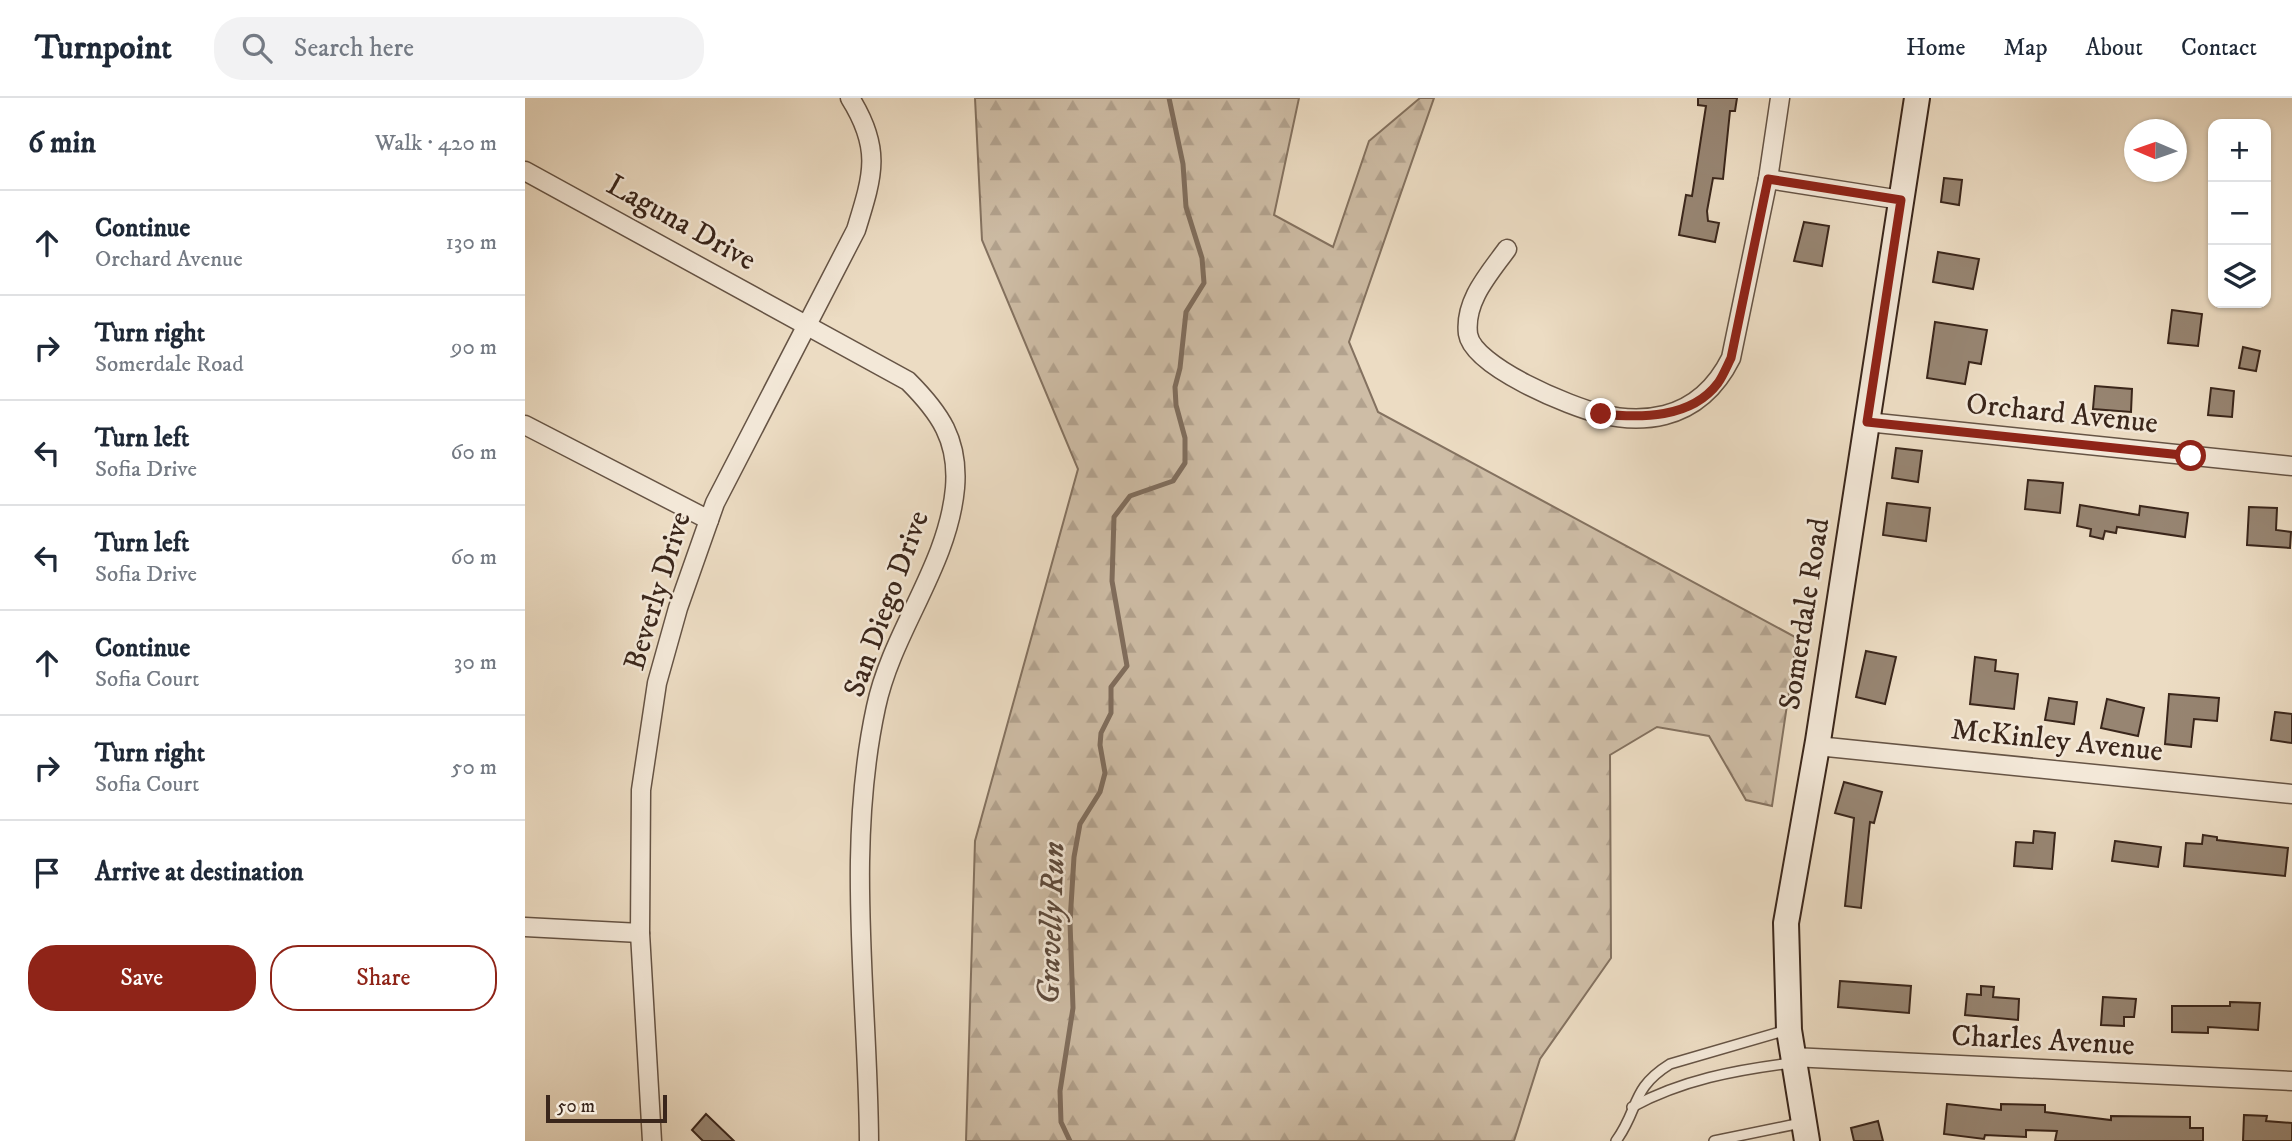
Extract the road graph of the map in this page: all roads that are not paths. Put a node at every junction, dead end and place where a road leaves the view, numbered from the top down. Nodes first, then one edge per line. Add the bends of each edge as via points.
1 (850, 98) edge
2 (1780, 98) edge
3 (1917, 98) edge
4 (525, 171) edge
5 (1768, 179) junction
6 (1901, 200) junction
7 (1507, 249) dead end
8 (809, 326) junction
9 (1867, 422) junction
10 (525, 425) edge
11 (2292, 466) edge
12 (709, 520) junction
13 (1817, 746) junction
14 (2292, 793) edge
15 (525, 927) edge
16 (640, 933) junction
17 (1789, 1030) junction
18 (1792, 1060) junction
19 (2292, 1081) edge
20 (1632, 1107) junction
21 (1805, 1132) edge
22 (652, 1141) edge
23 (869, 1141) edge
24 (1616, 1141) edge
25 (1714, 1141) edge

1 - 8 street, Beverly Drive via 867,125 872,147 869,191 856,230
2 - 5 street
3 - 6 main road, Somerdale Road
4 - 8 street, Laguna Drive
5 - 6 street
5 - 7 street via 1731,358 1718,384 1694,402 1656,416 1601,414 1502,372 1478,353 1468,336 1469,311
6 - 9 main road, Somerdale Road
8 - 12 street, Beverly Drive
8 - 23 street, San Diego Drive via 908,382 937,410 953,454 955,487 947,533 905,625 876,706 860,825
9 - 11 street, Orchard Avenue
9 - 13 main road, Somerdale Road
10 - 12 street
12 - 16 street, Beverly Drive via 657,683 641,790
13 - 14 street, McKinley Avenue
13 - 17 main road, Somerdale Road via 1786,923
15 - 16 street
16 - 22 street, Beverly Drive
17 - 18 main road, Somerdale Road
17 - 20 lane via 1670,1064 1646,1081
18 - 19 street, Charles Avenue
18 - 20 lane via 1685,1083
18 - 21 main road, Somerdale Road
20 - 24 lane
21 - 25 lane

